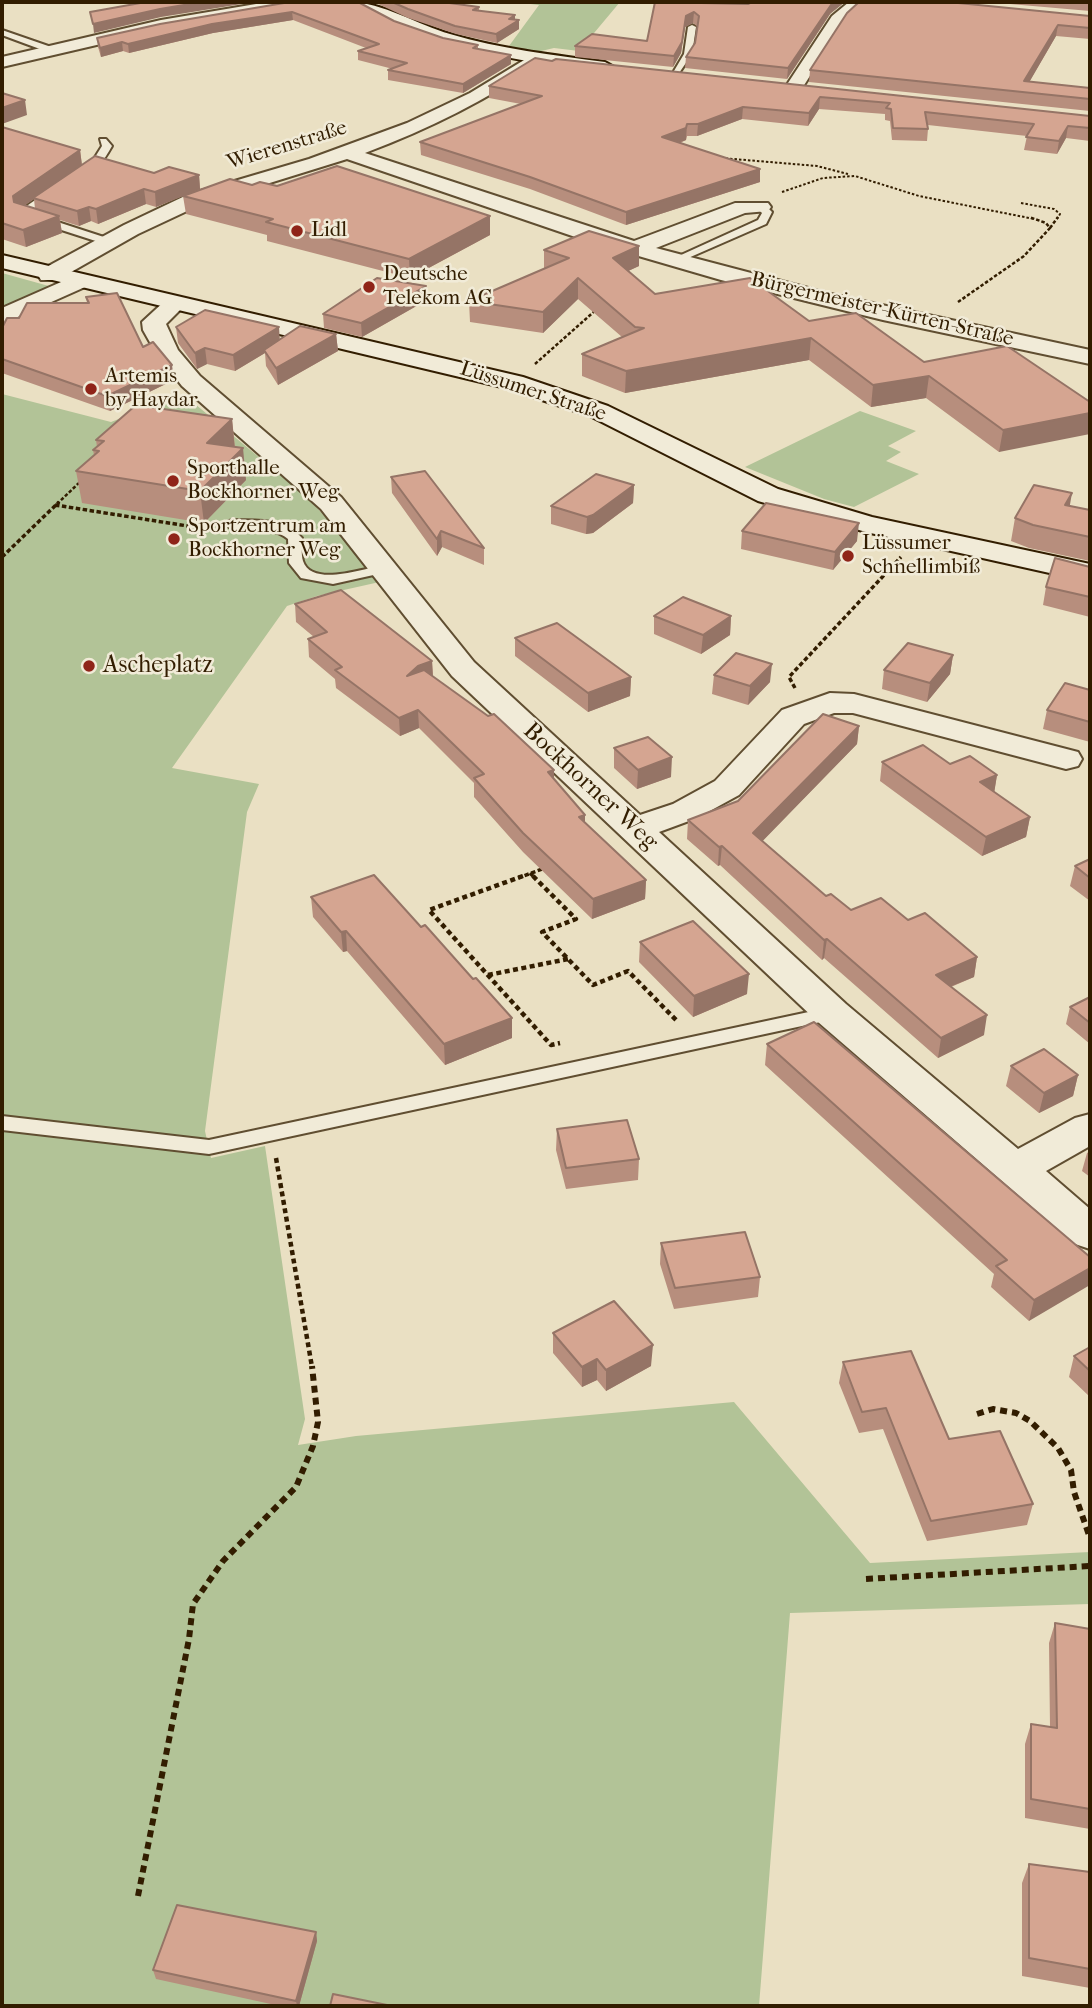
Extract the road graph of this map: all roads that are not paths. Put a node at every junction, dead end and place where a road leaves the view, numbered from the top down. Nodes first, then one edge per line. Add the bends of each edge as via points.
1 (294, 2) edge
2 (356, 2) edge
3 (858, 2) edge
4 (692, 27) edge
5 (2, 32) edge
6 (51, 50) junction
7 (536, 57) junction
8 (2, 62) edge
9 (626, 69) edge
10 (668, 74) joint
11 (701, 77) edge
12 (795, 86) edge
13 (103, 141) dead end
14 (346, 153) junction
15 (75, 177) edge
16 (64, 184) edge
17 (761, 207) joint
18 (109, 242) junction
19 (636, 248) junction
20 (675, 260) junction
21 (2, 262) edge
22 (49, 275) junction
23 (77, 282) junction
24 (176, 304) junction
25 (2, 317) edge
26 (1090, 357) edge
27 (234, 524) road end
28 (382, 569) junction
29 (1090, 573) edge
30 (1066, 759) dead end
31 (635, 829) junction
32 (832, 1013) junction
33 (2, 1123) edge
34 (1090, 1128) edge
35 (1014, 1170) junction
36 (1090, 1233) edge

1 - 6 street
2 - 7 street via 428,34
3 - 12 street via 838,19
4 - 10 lane via 688,54
5 - 6 lane
6 - 8 street
7 - 9 street
7 - 14 street, Wierenstraße via 466,102
10 - 11 street
13 - 15 lane via 107,146 96,163
14 - 18 street, Wierenstraße via 214,192
14 - 19 street, Bürgermeister-Kürten-Straße
16 - 18 lane via 22,214
17 - 19 street via 742,207
17 - 20 lane via 767,212 762,222
18 - 22 street, Wierenstraße
19 - 20 street, Bürgermeister-Kürten-Straße
20 - 26 street, Bürgermeister-Kürten-Straße
21 - 22 street, Lüssumer Straße
22 - 23 street, Lüssumer Straße
23 - 24 street, Lüssumer Straße
23 - 25 street
24 - 28 street, Bockhorner Weg via 154,322 168,353 191,382 331,503
24 - 29 street, Lüssumer Straße via 514,382 599,411 768,495 817,511
27 - 28 lane via 289,531 295,538 296,563 306,575 333,580
28 - 31 street, Bockhorner Weg via 463,669
30 - 31 street via 854,704 830,704 793,717 719,793
31 - 32 street, Bockhorner Weg
32 - 33 lane via 209,1147
32 - 35 street, Bockhorner Weg
34 - 35 street
35 - 36 street, Bockhorner Weg

